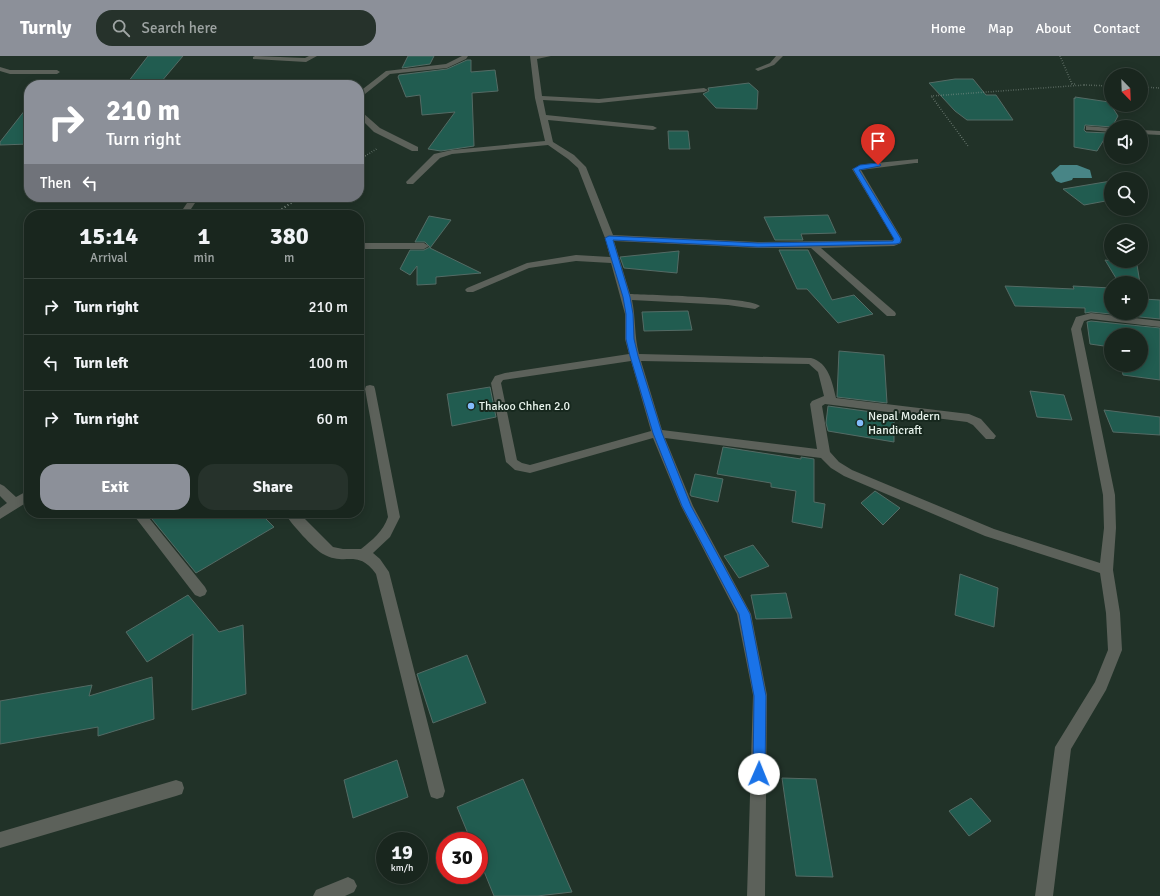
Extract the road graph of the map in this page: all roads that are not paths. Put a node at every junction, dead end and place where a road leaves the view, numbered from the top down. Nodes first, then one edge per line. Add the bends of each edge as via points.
1 (314, 56) edge
2 (465, 56) edge
3 (548, 56) edge
4 (780, 56) edge
5 (533, 57) edge
6 (255, 58) dead end
7 (0, 69) edge
8 (758, 69) dead end
9 (57, 72) dead end
10 (704, 90) dead end
11 (364, 91) edge
12 (539, 98) junction
13 (364, 117) edge
14 (543, 117) junction
15 (652, 128) dead end
16 (1089, 128) dead end
17 (1104, 129) edge
18 (1148, 132) edge
19 (1160, 133) edge
20 (549, 143) junction
21 (415, 150) dead end
22 (914, 162) dead end
23 (410, 182) dead end
24 (609, 238) junction
25 (813, 245) junction
26 (364, 246) edge
27 (424, 246) dead end
28 (615, 260) junction
29 (470, 290) dead end
30 (626, 297) junction
31 (755, 306) dead end
32 (891, 314) dead end
33 (1160, 324) edge
34 (634, 356) junction
35 (370, 389) dead end
36 (831, 401) junction
37 (657, 433) junction
38 (990, 436) dead end
39 (824, 454) junction
40 (0, 489) edge
41 (24, 499) edge
42 (16, 504) junction
43 (0, 514) edge
44 (142, 518) edge
45 (296, 518) edge
46 (364, 554) junction
47 (1106, 570) junction
48 (200, 591) dead end
49 (176, 788) dead end
50 (437, 791) dead end
51 (0, 840) edge
52 (348, 886) dead end
53 (322, 896) edge
54 (756, 896) edge
55 (1044, 896) edge

1 - 6 street via 306,60
2 - 11 street via 447,66 388,72
3 - 5 street
4 - 8 street via 772,64
5 - 12 street
7 - 9 street via 10,72
10 - 12 street via 599,101
12 - 14 street
13 - 21 street via 377,130
14 - 15 street
14 - 20 street
16 - 17 street
18 - 19 street
20 - 23 street via 452,152 437,156
20 - 24 street via 582,167
22 - 25 street via 856,169 898,241
24 - 25 street
24 - 28 street
25 - 32 street
26 - 27 street
28 - 29 street via 576,258 527,266
28 - 30 street
30 - 31 street via 728,302
30 - 34 street
33 - 47 street via 1092,316 1080,319 1076,329 1109,495 1110,528
34 - 36 street via 811,361 819,364 823,370
34 - 37 street
34 - 37 street via 499,378 496,383 512,462 519,467 530,469
35 - 46 street via 394,517 386,535
36 - 38 street via 969,418 977,422
36 - 39 street via 824,400 816,404
37 - 39 street
37 - 54 street via 687,506 744,614 760,696
39 - 47 street via 848,473 990,533
40 - 42 street
41 - 42 street
42 - 43 street
44 - 48 street
45 - 46 street via 327,551
46 - 50 street via 375,561 382,572
47 - 55 street via 1113,613 1115,650 1101,685 1063,747
49 - 51 street
52 - 53 street

